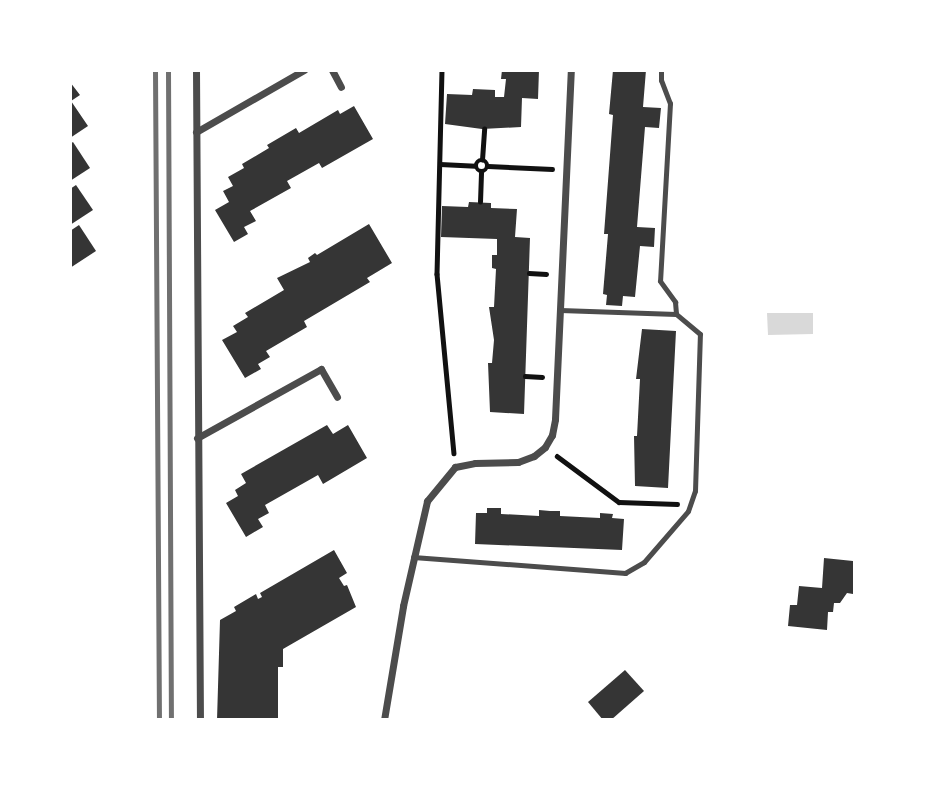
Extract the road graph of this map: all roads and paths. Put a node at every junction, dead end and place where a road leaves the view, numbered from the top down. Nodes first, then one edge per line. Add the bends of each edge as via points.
1 (196, 70) edge
2 (304, 70) edge
3 (332, 70) edge
4 (442, 70) edge
5 (571, 70) edge
6 (661, 70) edge
7 (341, 87) dead end
8 (484, 129) dead end
9 (196, 132) junction
10 (482, 160) junction
11 (440, 164) junction
12 (475, 166) junction
13 (488, 166) junction
14 (547, 169) dead end
15 (481, 173) junction
16 (480, 202) dead end
17 (560, 310) junction
18 (676, 314) junction
19 (337, 397) dead end
20 (197, 438) junction
21 (545, 447) junction
22 (455, 467) junction
23 (690, 505) junction
24 (412, 557) junction
25 (200, 720) edge
26 (384, 720) edge

1 - 9 street
2 - 9 street
3 - 7 street
4 - 11 path
5 - 17 street
6 - 18 lane via 670,103 660,281 675,302
8 - 10 path
9 - 20 street
10 - 12 path
10 - 13 path
11 - 12 path
11 - 22 path via 437,274
12 - 15 path
13 - 14 path
13 - 15 path
15 - 16 path
17 - 18 lane
17 - 21 street via 555,419
18 - 23 lane via 700,334 695,491
19 - 20 street via 321,369
20 - 25 street
21 - 22 street via 518,463
21 - 23 path via 619,502
22 - 24 street via 427,501
23 - 24 lane via 644,562 625,573
24 - 26 street

